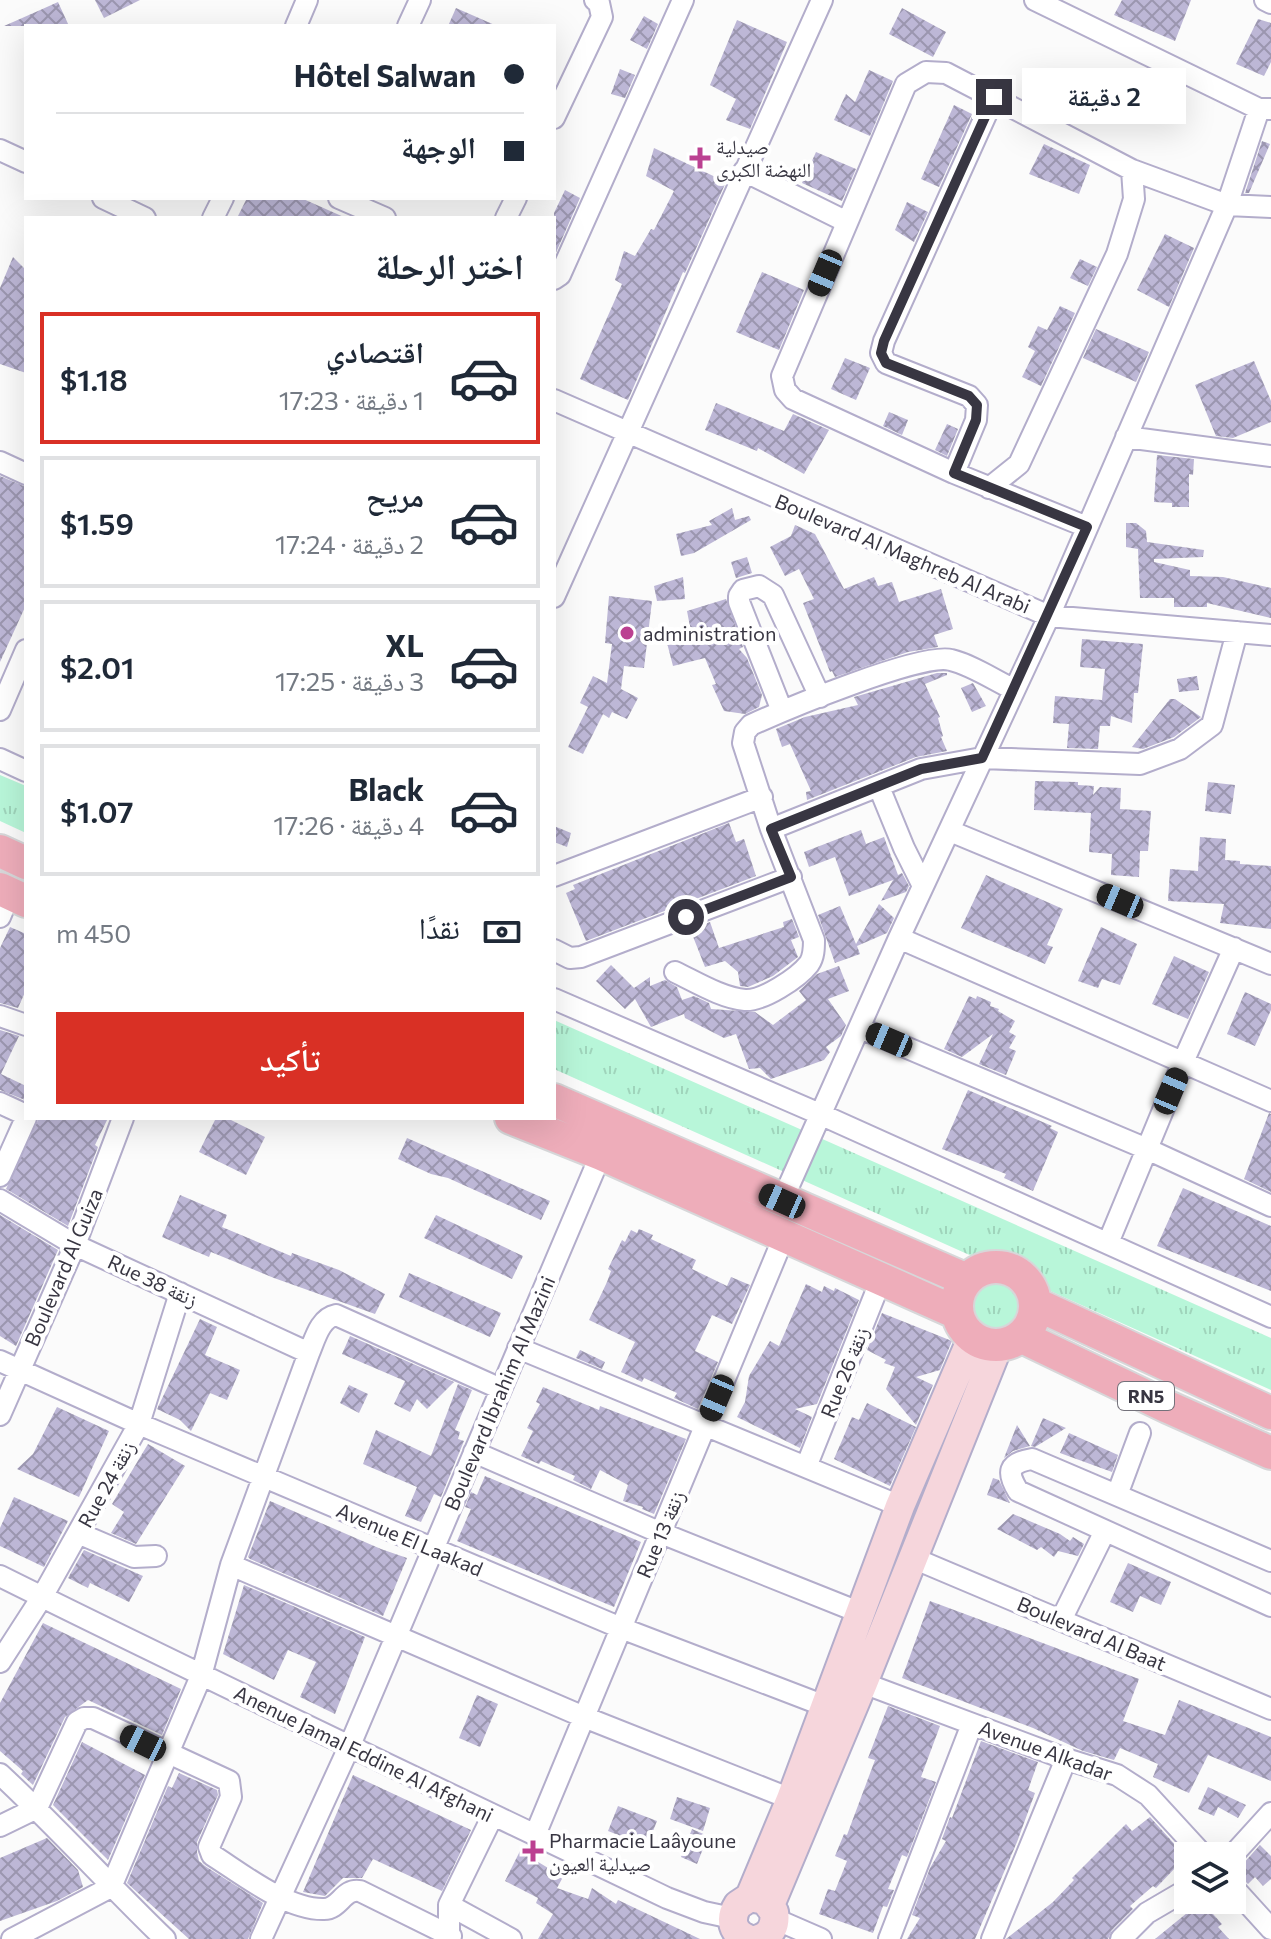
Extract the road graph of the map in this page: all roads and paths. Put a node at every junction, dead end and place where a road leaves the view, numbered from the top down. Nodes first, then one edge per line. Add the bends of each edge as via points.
1 (420, 0) edge
2 (595, 0) edge
3 (683, 0) edge
4 (822, 0) edge
5 (1035, 0) edge
6 (1265, 0) edge
7 (304, 1) edge
8 (1271, 3) edge
9 (297, 24) edge
10 (409, 24) edge
11 (994, 97) junction
12 (1265, 109) edge
13 (556, 114) edge
14 (1132, 170) junction
15 (744, 171) junction
16 (107, 200) edge
17 (344, 200) edge
18 (1227, 205) junction
19 (1271, 207) edge
20 (141, 216) edge
21 (380, 216) edge
22 (847, 222) junction
23 (556, 278) edge
24 (556, 401) edge
25 (627, 433) junction
26 (1126, 437) junction
27 (1271, 456) edge
28 (0, 462) edge
29 (24, 473) edge
30 (954, 473) junction
31 (989, 488) junction
32 (1087, 527) junction
33 (556, 593) edge
34 (1049, 616) junction
35 (1237, 632) junction
36 (1271, 635) edge
37 (24, 655) edge
38 (1013, 689) junction
39 (820, 697) junction
40 (0, 710) edge
41 (782, 711) junction
42 (982, 758) junction
43 (0, 759) edge
44 (24, 770) edge
45 (879, 787) junction
46 (762, 797) junction
47 (771, 829) junction
48 (950, 831) junction
49 (0, 851) edge
50 (24, 862) edge
51 (556, 875) edge
52 (791, 877) junction
53 (923, 886) junction
54 (899, 938) junction
55 (1234, 948) junction
56 (556, 951) edge
57 (1271, 964) edge
58 (675, 972) dead end
59 (556, 1000) edge
60 (0, 1016) edge
61 (24, 1024) edge
62 (860, 1028) junction
63 (1183, 1062) junction
64 (556, 1101) edge
65 (1271, 1101) edge
66 (0, 1103) edge
67 (24, 1114) edge
68 (822, 1115) junction
69 (24, 1120) edge
70 (122, 1120) edge
71 (516, 1120) edge
72 (1147, 1149) junction
73 (601, 1154) junction
74 (0, 1176) edge
75 (0, 1200) edge
76 (782, 1201) junction
77 (1271, 1206) edge
78 (785, 1234) junction
79 (1108, 1243) junction
80 (75, 1245) junction
81 (882, 1277) junction
82 (967, 1280) junction
83 (180, 1293) junction
84 (1036, 1304) junction
85 (1271, 1317) edge
86 (987, 1333) junction
87 (518, 1348) junction
88 (309, 1353) junction
89 (9, 1366) edge
90 (0, 1383) edge
91 (501, 1389) junction
92 (1271, 1413) edge
93 (0, 1415) edge
94 (139, 1424) junction
95 (706, 1425) junction
96 (1140, 1433) dead end
97 (474, 1452) junction
98 (1271, 1453) edge
99 (806, 1467) junction
100 (264, 1476) junction
101 (1117, 1495) junction
102 (900, 1506) junction
103 (1105, 1531) junction
104 (78, 1533) junction
105 (661, 1533) junction
106 (433, 1548) junction
107 (156, 1556) dead end
108 (913, 1558) junction
109 (1271, 1561) edge
110 (231, 1565) junction
111 (0, 1576) edge
112 (42, 1597) junction
113 (1271, 1606) edge
114 (861, 1613) junction
115 (1061, 1620) junction
116 (621, 1628) junction
117 (395, 1636) junction
118 (0, 1662) edge
119 (201, 1676) junction
120 (863, 1683) junction
121 (825, 1706) junction
122 (1271, 1709) edge
123 (584, 1717) junction
124 (972, 1724) junction
125 (350, 1745) junction
126 (168, 1755) junction
127 (1066, 1759) junction
128 (0, 1774) edge
129 (791, 1799) junction
130 (37, 1808) junction
131 (1271, 1813) edge
132 (493, 1815) junction
133 (0, 1826) edge
134 (535, 1835) junction
135 (1191, 1842) edge
136 (1245, 1842) edge
137 (111, 1887) junction
138 (280, 1897) junction
139 (1174, 1897) edge
140 (1246, 1901) edge
141 (449, 1905) junction
142 (752, 1926) edge
143 (1271, 1929) edge
144 (450, 1938) edge
145 (12, 1939) edge
146 (165, 1939) edge
147 (261, 1939) edge
148 (511, 1939) edge
149 (821, 1939) edge
150 (889, 1939) edge
151 (992, 1939) edge
152 (1121, 1939) edge

1 - 10 street
2 - 13 street via 602,17
3 - 23 street
4 - 15 street
5 - 12 street
6 - 8 street
7 - 9 street
11 - 14 street
11 - 22 street via 934,71 906,84
11 - 30 street via 881,353 886,363 969,396 977,405
12 - 18 street
14 - 18 street
14 - 31 street via 1134,199 1117,254 1019,464
15 - 22 street
15 - 25 street
16 - 20 street
17 - 21 street
18 - 19 street
18 - 26 street
22 - 30 street via 782,376 785,390 793,399
24 - 25 street, Boulevard Al Maghreb Al Arabi
25 - 33 street
25 - 34 street, Boulevard Al Maghreb Al Arabi
26 - 27 street
26 - 32 street
28 - 29 street
30 - 31 street
31 - 32 street
32 - 34 street
34 - 35 street, Boulevard Al Maghreb Al Arabi
34 - 38 street
35 - 36 street, Boulevard Al Maghreb Al Arabi
35 - 42 street via 1212,725 1180,749 1140,764
37 - 40 street
38 - 39 street via 951,660 937,659
38 - 42 street
39 - 41 street
39 - 41 street via 773,595 759,586 743,590 739,602
41 - 46 street via 745,732 743,743
42 - 45 street via 921,769
42 - 48 street
43 - 44 street
45 - 47 street
45 - 53 street
46 - 47 street
46 - 51 street
47 - 52 street
48 - 53 street
48 - 55 street
49 - 50 main road
52 - 56 street via 581,957
52 - 58 street via 814,940 810,963 792,980 747,1000
53 - 54 street
54 - 62 street
54 - 63 street
55 - 57 street
55 - 63 street
59 - 68 street
60 - 61 street
62 - 68 street
62 - 72 street
63 - 65 street
63 - 72 street
64 - 76 main road
66 - 67 street
68 - 76 street
68 - 79 street
69 - 74 street
70 - 80 street, Boulevard Al Guiza
71 - 73 main road, RN5
72 - 77 street
72 - 79 street
73 - 78 main road, RN5
73 - 87 street, Boulevard Ibrahim Al Mazini
75 - 80 street, Rue 38 زنقة
76 - 82 main road
78 - 81 main road, RN5
78 - 95 street, Rue 13 زنقة
79 - 85 street
80 - 83 street, Rue 38 زنقة
80 - 89 street, Boulevard Al Guiza
81 - 86 main road, RN5
81 - 99 street, Rue 26 زنقة
82 - 84 main road via 978,1271 1003,1267 1026,1280
82 - 86 main road via 957,1301
83 - 88 street, Rue 38 زنقة
83 - 94 street, Rue 24 زنقة
84 - 86 main road via 1030,1327
84 - 92 main road, RN5
86 - 98 main road, RN5
86 - 102 main road
86 - 108 main road
87 - 91 street, Boulevard Ibrahim Al Mazini
87 - 95 street
88 - 91 street via 324,1321 336,1315
88 - 100 street
89 - 90 street
89 - 93 street, Boulevard Al Guiza
89 - 94 street, Avenue El Laakad
91 - 97 street, Boulevard Ibrahim Al Mazini
94 - 100 street, Avenue El Laakad
94 - 104 street, Rue 24 زنقة
95 - 99 street
95 - 105 street, Rue 13 زنقة
96 - 101 street
97 - 105 street
97 - 106 street, Boulevard Ibrahim Al Mazini
99 - 102 street
100 - 106 street, Avenue El Laakad
100 - 110 street
101 - 103 street via 1032,1459 1014,1465 1010,1475 1018,1491
101 - 109 street
102 - 114 main road
103 - 113 street
103 - 115 street
104 - 107 street via 134,1557
104 - 112 street, Rue 24 زنقة
105 - 114 street
105 - 116 street, Rue 13 زنقة
106 - 116 street, Avenue El Laakad
106 - 117 street, Boulevard Ibrahim Al Mazini
108 - 115 street, Boulevard Al Baat
108 - 120 main road
110 - 117 street
110 - 119 street
111 - 112 street, Anenue Jamal Eddine Al Afghani
112 - 118 street, Rue 24 زنقة
112 - 119 street, Anenue Jamal Eddine Al Afghani
114 - 121 main road
115 - 122 street, Boulevard Al Baat
116 - 121 street, Avenue El Laakad
116 - 123 street, Rue 13 زنقة
117 - 123 street
117 - 125 street, Boulevard Ibrahim Al Mazini
119 - 125 street, Anenue Jamal Eddine Al Afghani
119 - 126 street
120 - 124 street, Avenue Alkadar
120 - 142 main road
121 - 129 main road
123 - 129 street
123 - 134 street, Rue 13 زنقة
124 - 127 street, Avenue Alkadar
124 - 150 street
125 - 132 street, Anenue Jamal Eddine Al Afghani
125 - 138 street, Boulevard Ibrahim Al Mazini
126 - 130 street via 84,1718 77,1722
126 - 137 street
126 - 138 street via 229,1781 231,1797 209,1847 212,1855
127 - 135 street, Avenue Alkadar via 1117,1775 1148,1795
127 - 151 street
128 - 130 street
129 - 142 main road
130 - 133 street
130 - 137 street
131 - 136 street
132 - 134 street, Anenue Jamal Eddine Al Afghani
132 - 141 street
134 - 142 street, Anenue Jamal Eddine Al Afghani via 667,1898
137 - 145 street
137 - 146 street
138 - 144 street via 324,1909 348,1892 360,1891
138 - 147 street, Boulevard Ibrahim Al Mazini
139 - 152 street via 1147,1913
140 - 143 street
141 - 144 street
141 - 148 street
142 - 149 street, Anenue Jamal Eddine Al Afghani

